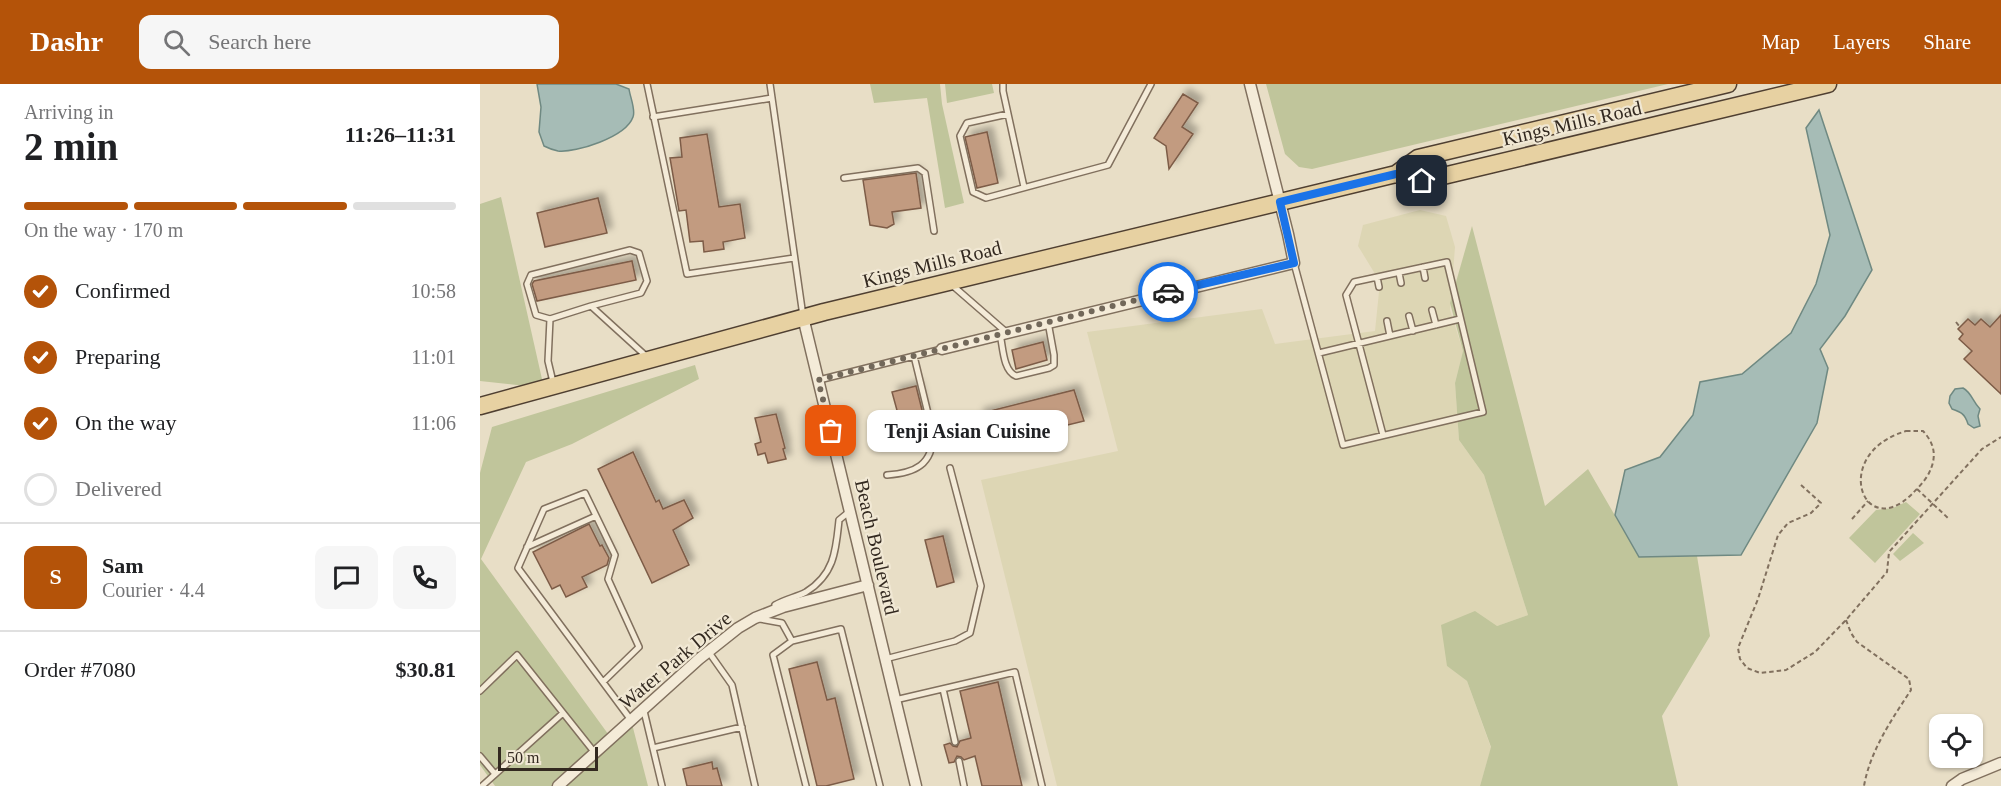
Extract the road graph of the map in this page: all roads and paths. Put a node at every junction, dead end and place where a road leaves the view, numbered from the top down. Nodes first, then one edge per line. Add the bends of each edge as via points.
1 (647, 84) edge
2 (770, 84) edge
3 (1003, 84) edge
4 (1150, 84) edge
5 (1250, 84) edge
6 (1728, 84) edge
7 (1828, 84) edge
8 (772, 98) junction
9 (1008, 114) junction
10 (653, 117) junction
11 (1396, 174) junction
12 (844, 178) dead end
13 (1024, 187) junction
14 (1280, 202) junction
15 (934, 231) dead end
16 (794, 258) junction
17 (1294, 263) junction
18 (1423, 267) junction
19 (1399, 273) junction
20 (1377, 277) junction
21 (1425, 278) dead end
22 (949, 282) junction
23 (1401, 283) dead end
24 (1379, 287) dead end
25 (591, 306) junction
26 (1432, 310) dead end
27 (1409, 316) dead end
28 (803, 317) junction
29 (550, 318) junction
30 (1460, 319) junction
31 (1387, 321) dead end
32 (1956, 321) dead end
33 (1048, 322) junction
34 (1436, 325) junction
35 (1960, 327) dead end
36 (1413, 331) junction
37 (1003, 334) junction
38 (1390, 336) junction
39 (1359, 343) junction
40 (942, 349) joint
41 (1319, 353) junction
42 (915, 356) junction
43 (650, 359) junction
44 (818, 380) junction
45 (554, 386) junction
46 (480, 406) edge
47 (1383, 435) junction
48 (2001, 437) edge
49 (950, 468) dead end
50 (887, 475) dead end
51 (1801, 485) dead end
52 (1917, 489) junction
53 (1868, 501) junction
54 (1933, 504) junction
55 (850, 511) junction
56 (596, 516) junction
57 (1948, 518) dead end
58 (1852, 519) dead end
59 (527, 547) junction
60 (868, 585) junction
61 (755, 618) junction
62 (1846, 620) junction
63 (792, 641) junction
64 (708, 651) junction
65 (885, 659) junction
66 (603, 682) junction
67 (943, 689) junction
68 (480, 691) edge
69 (895, 700) junction
70 (643, 709) junction
71 (563, 713) junction
72 (631, 720) junction
73 (742, 727) junction
74 (955, 742) dead end
75 (653, 748) junction
76 (595, 753) junction
77 (480, 756) edge
78 (959, 761) dead end
79 (2001, 763) edge
80 (495, 774) junction
81 (482, 786) edge
82 (558, 786) edge
83 (662, 786) edge
84 (755, 786) edge
85 (806, 786) edge
86 (879, 786) edge
87 (915, 786) edge
88 (964, 786) edge
89 (1042, 786) edge
90 (1864, 786) edge
91 (1952, 786) edge

1 - 10 lane
2 - 8 lane
3 - 9 lane
4 - 13 lane via 1108,165
5 - 14 street
6 - 11 main road, Kings Mills Road via 1418,158
7 - 11 main road, Kings Mills Road via 1422,181
8 - 10 lane
8 - 16 lane
9 - 13 lane
9 - 13 lane via 967,123 960,136 973,192 986,198
10 - 16 lane via 687,274
11 - 14 main road, Kings Mills Road
12 - 15 lane via 918,168 925,173
14 - 17 street
14 - 22 main road, Kings Mills Road
16 - 28 lane
17 - 33 street
17 - 41 lane
18 - 19 lane
18 - 21 lane
18 - 30 lane via 1447,262
19 - 20 lane
19 - 23 lane
20 - 24 lane
20 - 39 lane via 1354,282 1346,295
22 - 28 main road, Kings Mills Road
22 - 37 lane
25 - 29 lane
25 - 29 lane via 641,293 647,281 639,254 630,250 531,275 527,284 536,315
25 - 43 lane
26 - 34 lane
27 - 36 lane
28 - 43 main road, Kings Mills Road
28 - 44 street, Beach Boulevard
29 - 45 lane via 548,362
30 - 34 lane
30 - 47 lane via 1483,412
31 - 38 lane
32 - 35 path
33 - 37 street
33 - 37 lane via 1054,355 1054,365 1049,368 1011,374
34 - 36 lane
36 - 38 lane
37 - 40 street
38 - 39 lane
39 - 41 lane
39 - 47 lane
40 - 42 lane
41 - 47 lane via 1343,445
42 - 44 lane
42 - 50 lane via 933,446 915,470
43 - 45 main road, Kings Mills Road
44 - 55 street, Beach Boulevard
45 - 46 main road, Kings Mills Road
48 - 54 path via 1982,449
49 - 65 lane via 981,586 970,633 956,641
51 - 62 path via 1821,503 1811,513 1788,523 1778,535 1738,648 1740,659 1747,668 1760,673 1786,670 1815,652
52 - 53 path via 1903,502 1888,508 1873,506
52 - 53 path via 1929,474 1934,456 1932,441 1923,431 1906,431 1888,438 1861,467 1860,483
52 - 54 path
53 - 58 path
54 - 57 path
54 - 62 path via 1889,552 1887,572
55 - 60 street, Beach Boulevard
55 - 61 lane via 839,520 835,555 825,575 806,592
56 - 59 lane
56 - 59 lane via 585,493 544,509
56 - 66 lane via 615,555 608,579 639,647
59 - 66 lane via 518,568
60 - 61 street, Water Park Drive
60 - 65 street, Beach Boulevard
61 - 63 lane via 782,623
61 - 64 street, Water Park Drive
62 - 90 path via 1857,642 1909,678 1911,690 1866,771
63 - 85 lane via 773,655
63 - 86 lane via 841,629
64 - 70 street, Water Park Drive
64 - 73 lane via 732,685
65 - 69 street, Beach Boulevard
66 - 72 lane
67 - 69 lane
67 - 74 lane
67 - 89 lane via 1015,672
68 - 71 lane via 517,655
69 - 87 street, Beach Boulevard
70 - 72 street, Water Park Drive
70 - 75 lane
71 - 76 lane
71 - 80 lane
72 - 76 street, Water Park Drive
73 - 75 lane
73 - 84 lane
75 - 83 lane
76 - 82 street, Water Park Drive
77 - 80 lane
78 - 88 lane
79 - 91 street
80 - 81 lane

